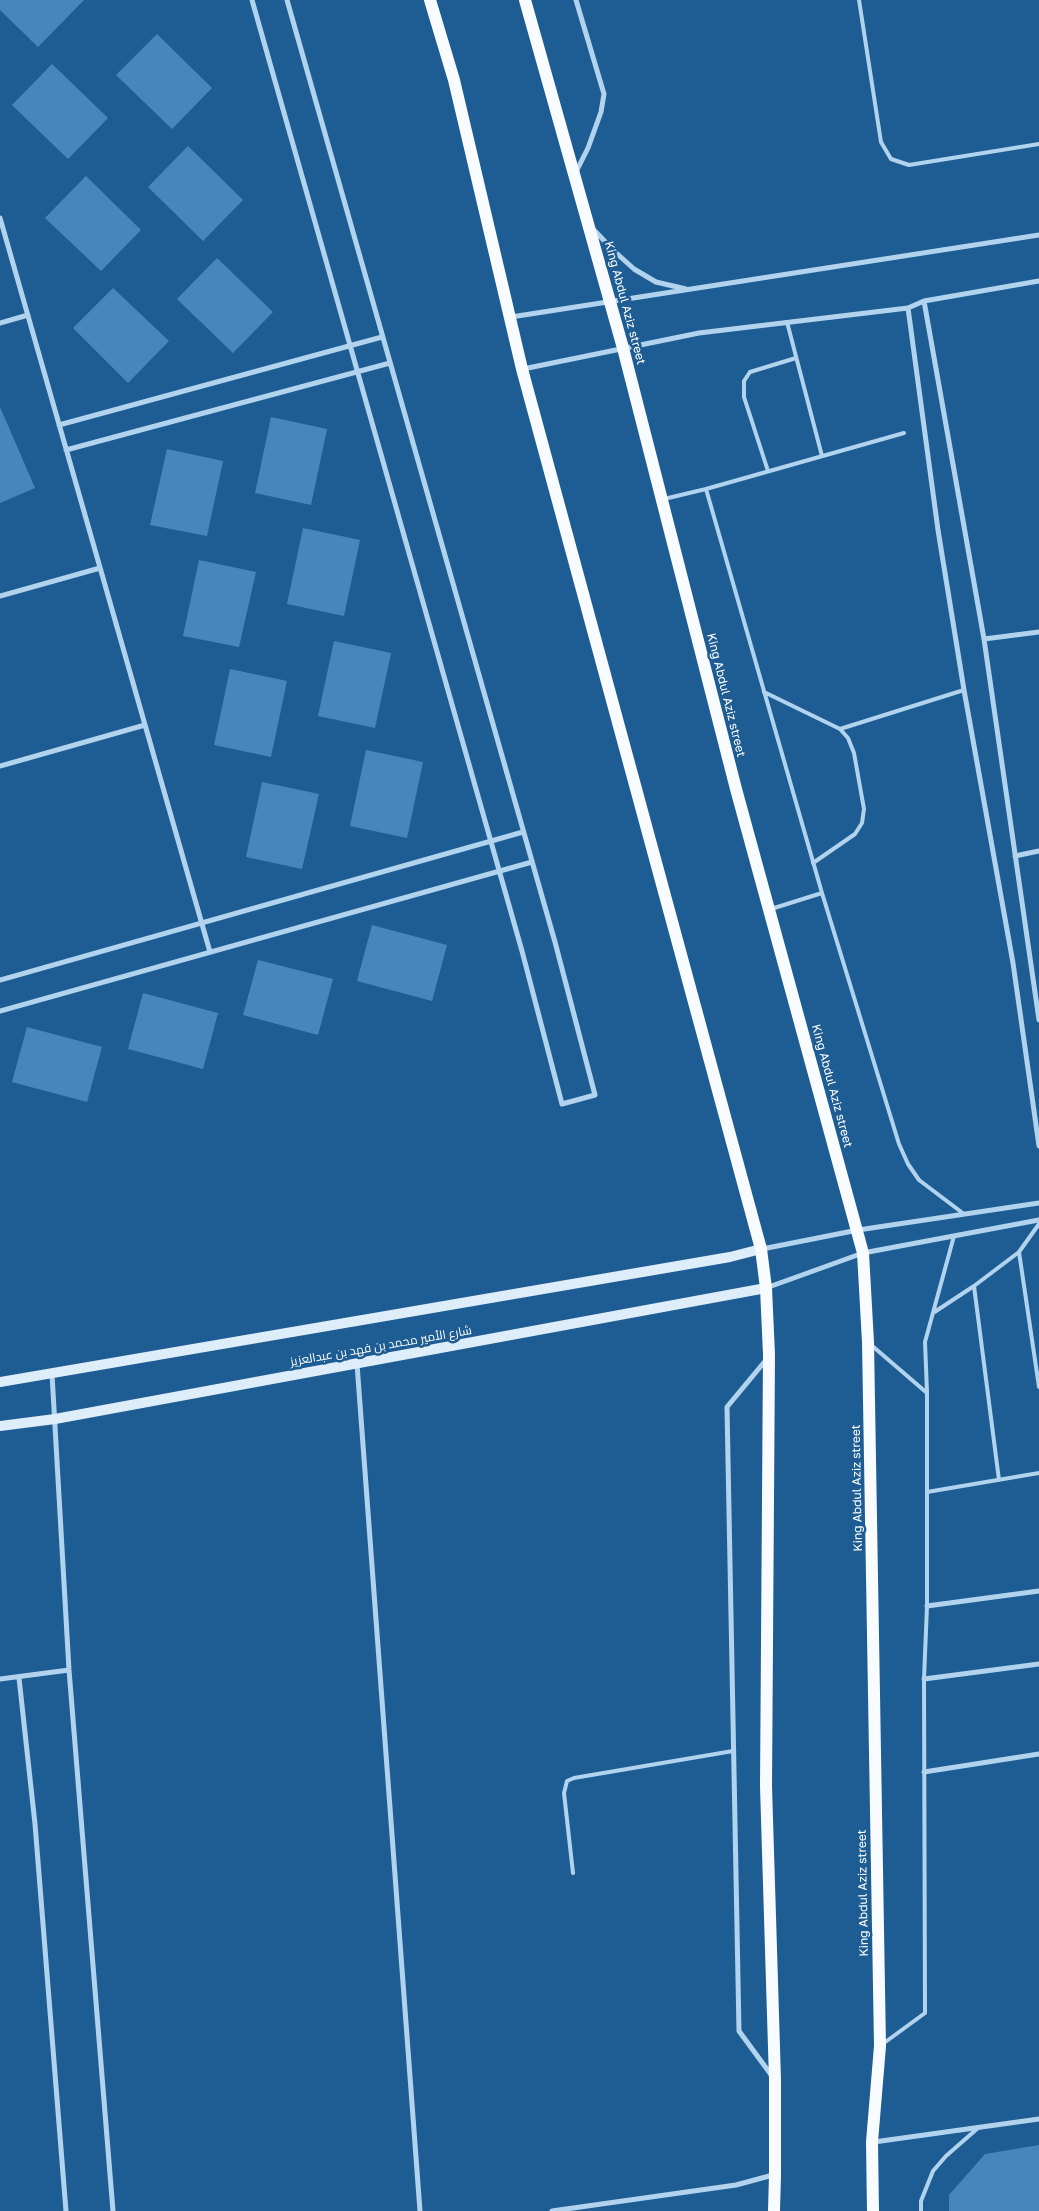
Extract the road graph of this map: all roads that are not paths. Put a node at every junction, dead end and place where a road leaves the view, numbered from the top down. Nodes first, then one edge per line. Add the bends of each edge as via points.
1 (252, 0) edge
2 (287, 0) edge
3 (430, 0) edge
4 (525, 0) edge
5 (576, 0) edge
6 (859, 0) edge
7 (1039, 144) edge
8 (575, 175) junction
9 (0, 218) edge
10 (590, 226) junction
11 (1039, 235) edge
12 (1039, 281) edge
13 (689, 289) junction
14 (924, 301) junction
15 (610, 302) junction
16 (908, 308) junction
17 (28, 315) junction
18 (511, 317) junction
19 (787, 322) junction
20 (0, 323) edge
21 (382, 337) junction
22 (350, 346) junction
23 (623, 348) junction
24 (796, 358) junction
25 (390, 364) junction
26 (522, 369) junction
27 (357, 372) junction
28 (59, 425) junction
29 (904, 433) dead end
30 (66, 450) junction
31 (822, 456) junction
32 (768, 471) junction
33 (706, 489) junction
34 (662, 500) junction
35 (100, 568) junction
36 (0, 596) edge
37 (1039, 632) edge
38 (984, 639) junction
39 (964, 690) junction
40 (764, 692) junction
41 (145, 725) junction
42 (840, 728) junction
43 (0, 766) edge
44 (523, 832) junction
45 (491, 841) junction
46 (1039, 851) edge
47 (1015, 856) junction
48 (532, 862) junction
49 (813, 863) junction
50 (499, 870) junction
51 (822, 893) junction
52 (769, 909) junction
53 (201, 923) junction
54 (210, 952) junction
55 (0, 980) edge
56 (0, 1012) edge
57 (1039, 1020) edge
58 (1039, 1146) edge
59 (1039, 1203) edge
60 (964, 1214) junction
61 (1039, 1222) edge
62 (858, 1230) junction
63 (954, 1236) junction
64 (761, 1249) junction
65 (1019, 1252) junction
66 (863, 1253) junction
67 (974, 1286) junction
68 (766, 1288) junction
69 (932, 1313) junction
70 (868, 1342) junction
71 (769, 1356) junction
72 (356, 1363) junction
73 (52, 1374) junction
74 (0, 1382) edge
75 (1039, 1387) edge
76 (927, 1393) junction
77 (54, 1419) junction
78 (0, 1426) edge
79 (1039, 1473) edge
80 (999, 1480) junction
81 (927, 1492) junction
82 (1039, 1591) edge
83 (927, 1606) junction
84 (1039, 1664) edge
85 (68, 1670) junction
86 (19, 1678) junction
87 (0, 1679) edge
88 (924, 1679) junction
89 (733, 1751) junction
90 (1039, 1754) edge
91 (924, 1772) junction
92 (573, 1873) dead end
93 (880, 2046) junction
94 (775, 2080) junction
95 (1039, 2118) edge
96 (979, 2127) junction
97 (872, 2142) junction
98 (775, 2175) junction
99 (66, 2211) edge
100 (113, 2211) edge
101 (420, 2211) edge
102 (552, 2211) edge
103 (774, 2211) edge
104 (872, 2211) edge
105 (921, 2211) edge

1 - 22 street
2 - 21 street
3 - 18 main road via 454,80
4 - 8 main road, King Abdul Aziz street
5 - 8 street via 604,94 601,112
6 - 7 lane via 881,142 891,159 909,165
8 - 10 main road, King Abdul Aziz street
9 - 17 street
10 - 13 street via 634,269 656,282
10 - 15 main road, King Abdul Aziz street
11 - 13 street
12 - 14 street
13 - 15 street
14 - 16 street
14 - 38 street
15 - 18 street
15 - 23 main road, King Abdul Aziz street
16 - 19 street
16 - 39 street via 938,530
17 - 20 street
17 - 28 street
18 - 26 main road
19 - 23 street via 699,333
19 - 24 lane
21 - 22 street
21 - 25 street
22 - 27 street
22 - 28 street
23 - 26 street
23 - 34 main road, King Abdul Aziz street
24 - 31 lane
24 - 32 lane via 750,372 744,382 744,397
25 - 27 street
25 - 44 street
26 - 64 main road
27 - 30 street
27 - 45 street
28 - 30 street
29 - 31 lane
30 - 35 street
31 - 32 lane
32 - 33 lane
33 - 34 lane
33 - 40 lane
34 - 52 main road, King Abdul Aziz street
35 - 36 street
35 - 41 street
37 - 38 street
38 - 47 street
39 - 42 lane
39 - 58 street via 1013,963
40 - 42 lane
40 - 49 lane
41 - 43 street
41 - 53 street
42 - 49 lane via 854,753 864,809 862,823 855,834
44 - 45 street
44 - 48 street
45 - 50 street
45 - 53 street
46 - 47 street
47 - 57 street
48 - 50 street
48 - 50 street via 595,1095 562,1104
49 - 51 lane
50 - 54 street
51 - 52 lane
51 - 60 lane via 899,1144 919,1180
52 - 62 main road, King Abdul Aziz street
53 - 54 street
53 - 55 street
54 - 56 street
59 - 60 street
60 - 62 street
61 - 63 street
61 - 65 lane
62 - 64 street
62 - 66 main road, King Abdul Aziz street
63 - 66 street
63 - 69 lane
64 - 68 main road
64 - 73 main road via 720,1259
65 - 67 lane
65 - 75 lane
66 - 68 street
66 - 70 main road, King Abdul Aziz street
67 - 69 lane
67 - 80 lane
68 - 71 main road
68 - 72 main road, شارع الأمير محمد بن فهد بن عبدالعزيز
69 - 76 lane via 924,1354
70 - 76 lane
70 - 93 main road, King Abdul Aziz street
71 - 89 street via 727,1407
71 - 94 main road via 766,1786
72 - 77 main road, شارع الأمير محمد بن فهد بن عبدالعزيز
72 - 101 street
73 - 74 main road
73 - 77 street
76 - 81 lane
77 - 78 main road, شارع الأمير محمد بن فهد بن عبدالعزيز
77 - 85 street
79 - 80 lane
80 - 81 lane
81 - 83 lane
82 - 83 street
83 - 88 lane
84 - 88 street
85 - 86 street
85 - 100 street
86 - 87 street
86 - 99 street via 35,1824
88 - 91 lane
89 - 92 lane via 567,1781 564,1793
89 - 94 street via 739,2031
90 - 91 street
91 - 93 lane via 925,2013
93 - 97 main road, King Abdul Aziz street
94 - 98 main road
95 - 96 street
96 - 97 street
96 - 105 lane via 933,2171 921,2201
97 - 104 main road, King Abdul Aziz street
98 - 102 street via 736,2184
98 - 103 main road

